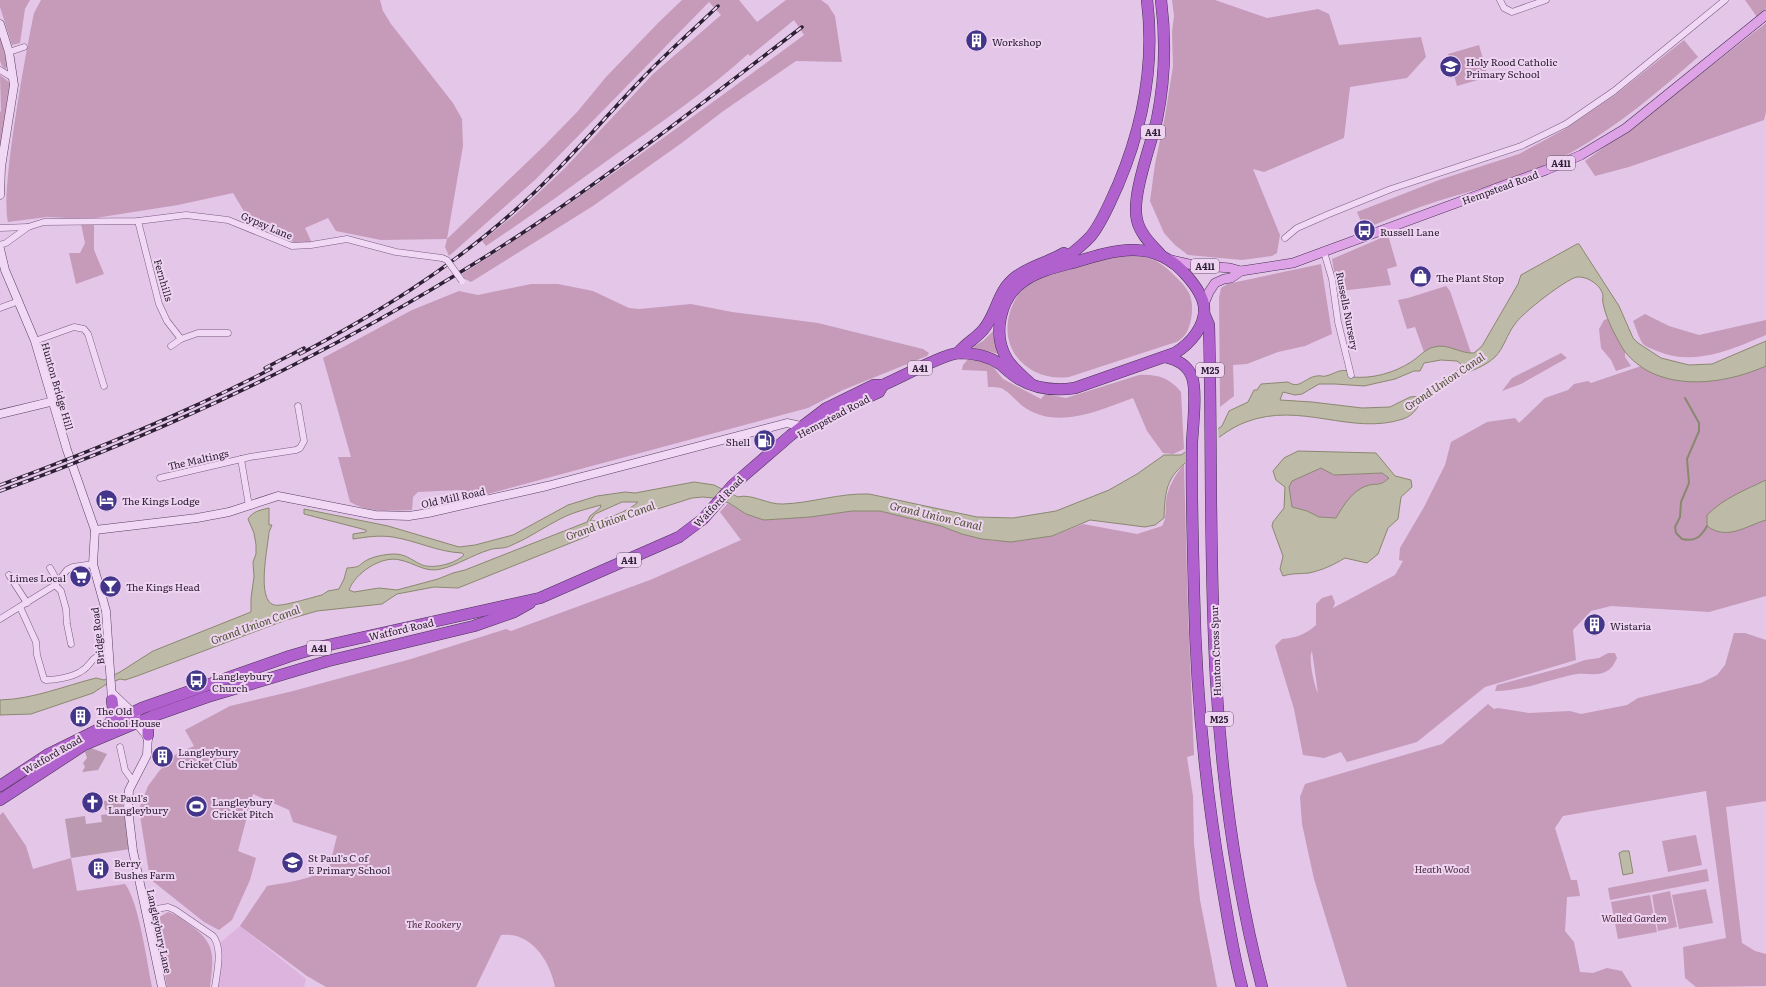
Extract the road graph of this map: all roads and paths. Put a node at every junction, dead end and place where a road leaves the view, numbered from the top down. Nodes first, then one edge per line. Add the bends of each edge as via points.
1 (1147, 0) edge
2 (1161, 0) edge
3 (1500, 0) edge
4 (1546, 0) edge
5 (1725, 0) edge
6 (1766, 15) edge
7 (0, 24) edge
8 (24, 47) dead end
9 (9, 52) junction
10 (0, 70) edge
11 (14, 81) junction
12 (1, 166) edge
13 (1122, 174) junction
14 (0, 195) edge
15 (138, 221) junction
16 (28, 227) junction
17 (0, 228) edge
18 (1285, 238) dead end
19 (0, 245) edge
20 (0, 249) edge
21 (1324, 252) junction
22 (1165, 258) junction
23 (1049, 269) junction
24 (1241, 271) junction
25 (462, 281) dead end
26 (19, 301) junction
27 (1004, 306) junction
28 (0, 308) edge
29 (1204, 309) junction
30 (228, 333) dead end
31 (181, 339) junction
32 (35, 341) junction
33 (172, 346) dead end
34 (965, 348) junction
35 (1165, 357) junction
36 (1351, 375) dead end
37 (1032, 385) junction
38 (104, 386) dead end
39 (54, 401) junction
40 (298, 406) dead end
41 (0, 414) edge
42 (806, 428) junction
43 (241, 459) junction
44 (160, 478) dead end
45 (249, 506) junction
46 (95, 530) junction
47 (93, 564) junction
48 (50, 568) dead end
49 (9, 575) dead end
50 (56, 582) junction
51 (540, 598) junction
52 (27, 603) junction
53 (20, 607) junction
54 (0, 618) edge
55 (71, 644) dead end
56 (109, 654) junction
57 (112, 694) junction
58 (153, 716) junction
59 (134, 718) junction
60 (111, 723) junction
61 (148, 738) junction
62 (120, 747) dead end
63 (133, 781) junction
64 (0, 786) edge
65 (0, 800) edge
66 (145, 911) junction
67 (162, 987) edge
68 (215, 987) edge
69 (1242, 987) edge
70 (1262, 987) edge

1 - 13 highway, A41 via 1150,40 1148,80 1138,130
2 - 22 highway, A41 via 1164,47 1162,83 1157,118 1137,193 1135,210 1142,231
3 - 4 street via 1504,8 1512,12
5 - 18 street via 1614,91 1566,124 1521,146 1391,189 1329,214 1297,228
6 - 21 main road, Hempstead Road / A411 via 1626,128 1581,155
7 - 9 street
8 - 9 street
9 - 11 street
10 - 11 street
11 - 12 street
12 - 14 street
13 - 23 highway, A41 via 1109,205 1092,234 1074,253
13 - 34 highway via 1079,241 1057,257 1016,276 1000,296 983,330
15 - 16 street, Gypsy Lane via 44,222
15 - 25 street, Gypsy Lane, bridge via 173,215 216,217 242,224 292,246 347,239 396,252 442,258 447,260
15 - 31 street, Fernhills via 159,304
16 - 17 street, Gypsy Lane
16 - 19 street, Gypsy Lane
20 - 26 street, Hunton Bridge Hill via 5,270
21 - 24 main road, Hempstead Road / A411 via 1293,263
21 - 36 street, Russells Nursery via 1332,279 1338,322
22 - 23 highway via 1134,250 1110,251
22 - 24 main road, Hempstead Road / A411 via 1193,265
22 - 29 highway, Hunton Cross Spur via 1192,283
23 - 27 highway, Hempstead Road via 1015,288
24 - 29 main road, Hempstead Road / A411 via 1231,278 1215,283 1209,292
26 - 28 street
26 - 32 street, Hunton Bridge Hill
27 - 34 highway, Hempstead Road / A41 via 996,321 981,338
27 - 37 highway via 999,336 1002,348 1011,365
29 - 35 highway, Hempstead Road via 1194,338 1184,348
29 - 70 highway, Hunton Cross Spur / M25 via 1209,325 1215,672 1221,750 1227,807 1242,897
30 - 31 street via 198,333
31 - 33 street
32 - 38 street via 74,327 84,329 88,334
32 - 39 street, Hunton Bridge Hill
34 - 37 highway, Hempstead Road / A41 via 991,359 1018,379
34 - 42 highway, Hempstead Road / A41 via 883,385 874,385 825,409
35 - 37 highway, Hempstead Road via 1075,388 1052,390
35 - 69 highway, Hunton Cross Spur / M25 via 1185,365 1193,379 1192,460 1197,670 1202,747 1228,924
39 - 41 street
39 - 46 street, Hunton Bridge Hill via 66,450
40 - 43 street, The Maltings via 304,436 300,448
42 - 45 street, Old Mill Road via 787,423 547,486 409,516 360,513 278,496
42 - 51 highway, Watford Road / A41 via 781,443 733,484 712,509 679,537
43 - 44 street, The Maltings
43 - 45 street, The Maltings
45 - 46 street, Old Mill Road via 198,518
46 - 47 street, Bridge Road
47 - 50 street via 73,567
47 - 56 street, Bridge Road via 106,611
48 - 50 street
49 - 52 street
50 - 52 street
50 - 55 street via 62,591
51 - 58 highway, Watford Road / A41 via 514,612 474,626 328,661
51 - 59 highway, Watford Road / A41 via 324,646 290,656
52 - 53 street
53 - 54 street
53 - 56 street via 36,642 44,679 80,672 96,657
56 - 57 street, Bridge Road
57 - 59 street via 116,707
57 - 60 highway
58 - 59 highway, Watford Road / A41
58 - 61 highway via 148,728
59 - 60 highway, Watford Road / A41
59 - 61 street
59 - 65 highway, Watford Road / A41 via 84,745
60 - 64 highway, Watford Road / A41 via 48,755
61 - 63 street, Langleybury Lane via 147,755
62 - 63 street via 125,770
63 - 66 street, Langleybury Lane via 128,809 133,853
66 - 67 street, Langleybury Lane
66 - 68 street via 168,907 217,940

